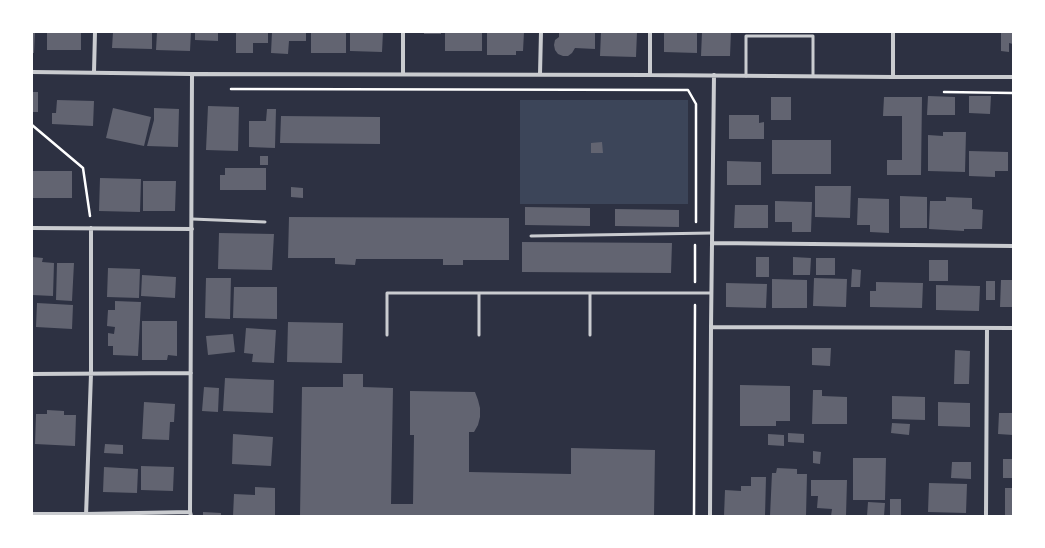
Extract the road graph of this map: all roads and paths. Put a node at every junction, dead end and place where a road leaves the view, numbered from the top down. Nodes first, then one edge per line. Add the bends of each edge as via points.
1 (95, 32) edge
2 (403, 32) edge
3 (541, 32) edge
4 (650, 32) edge
5 (797, 32) edge
6 (893, 32) edge
7 (797, 36) junction
8 (32, 72) edge
9 (94, 72) junction
10 (192, 74) junction
11 (403, 74) junction
12 (540, 74) junction
13 (650, 75) junction
14 (714, 75) junction
15 (746, 76) junction
16 (813, 76) junction
17 (893, 77) junction
18 (1013, 77) edge
19 (231, 89) dead end
20 (32, 125) edge
21 (192, 219) junction
22 (264, 222) dead end
23 (32, 228) edge
24 (91, 228) junction
25 (192, 228) junction
26 (696, 234) junction
27 (712, 234) junction
28 (531, 236) dead end
29 (712, 243) junction
30 (1013, 246) edge
31 (479, 293) junction
32 (590, 293) junction
33 (695, 293) junction
34 (712, 293) junction
35 (711, 327) junction
36 (987, 328) junction
37 (1013, 328) edge
38 (387, 335) dead end
39 (479, 335) dead end
40 (590, 335) dead end
41 (191, 373) junction
42 (32, 374) edge
43 (91, 374) junction
44 (32, 514) edge
45 (191, 514) edge
46 (86, 515) edge
47 (694, 516) edge
48 (710, 516) edge
49 (986, 516) edge

1 - 9 street
2 - 11 street
3 - 12 street
4 - 13 street
5 - 7 lane
6 - 17 street
7 - 15 lane via 746,36
7 - 16 lane via 813,36
8 - 9 street
9 - 10 street
10 - 11 street
10 - 21 street
11 - 12 street
12 - 13 street
13 - 14 street
14 - 15 street
14 - 27 street
15 - 16 street
16 - 17 street
17 - 18 street
19 - 26 path via 688,90 696,104
20 - 24 path via 83,168
21 - 22 lane
21 - 25 street
23 - 24 street
24 - 25 street
24 - 43 street
25 - 41 street
26 - 27 lane
26 - 28 lane
26 - 33 path
27 - 29 street
29 - 30 street
29 - 34 street
31 - 32 lane
31 - 38 lane via 387,293
31 - 39 lane
32 - 33 lane
32 - 40 lane
33 - 34 lane
33 - 47 path
34 - 35 street
35 - 36 street
35 - 48 street
36 - 37 street
36 - 49 street
41 - 43 street
41 - 45 street
42 - 43 street
43 - 46 street
44 - 46 street
45 - 46 street

